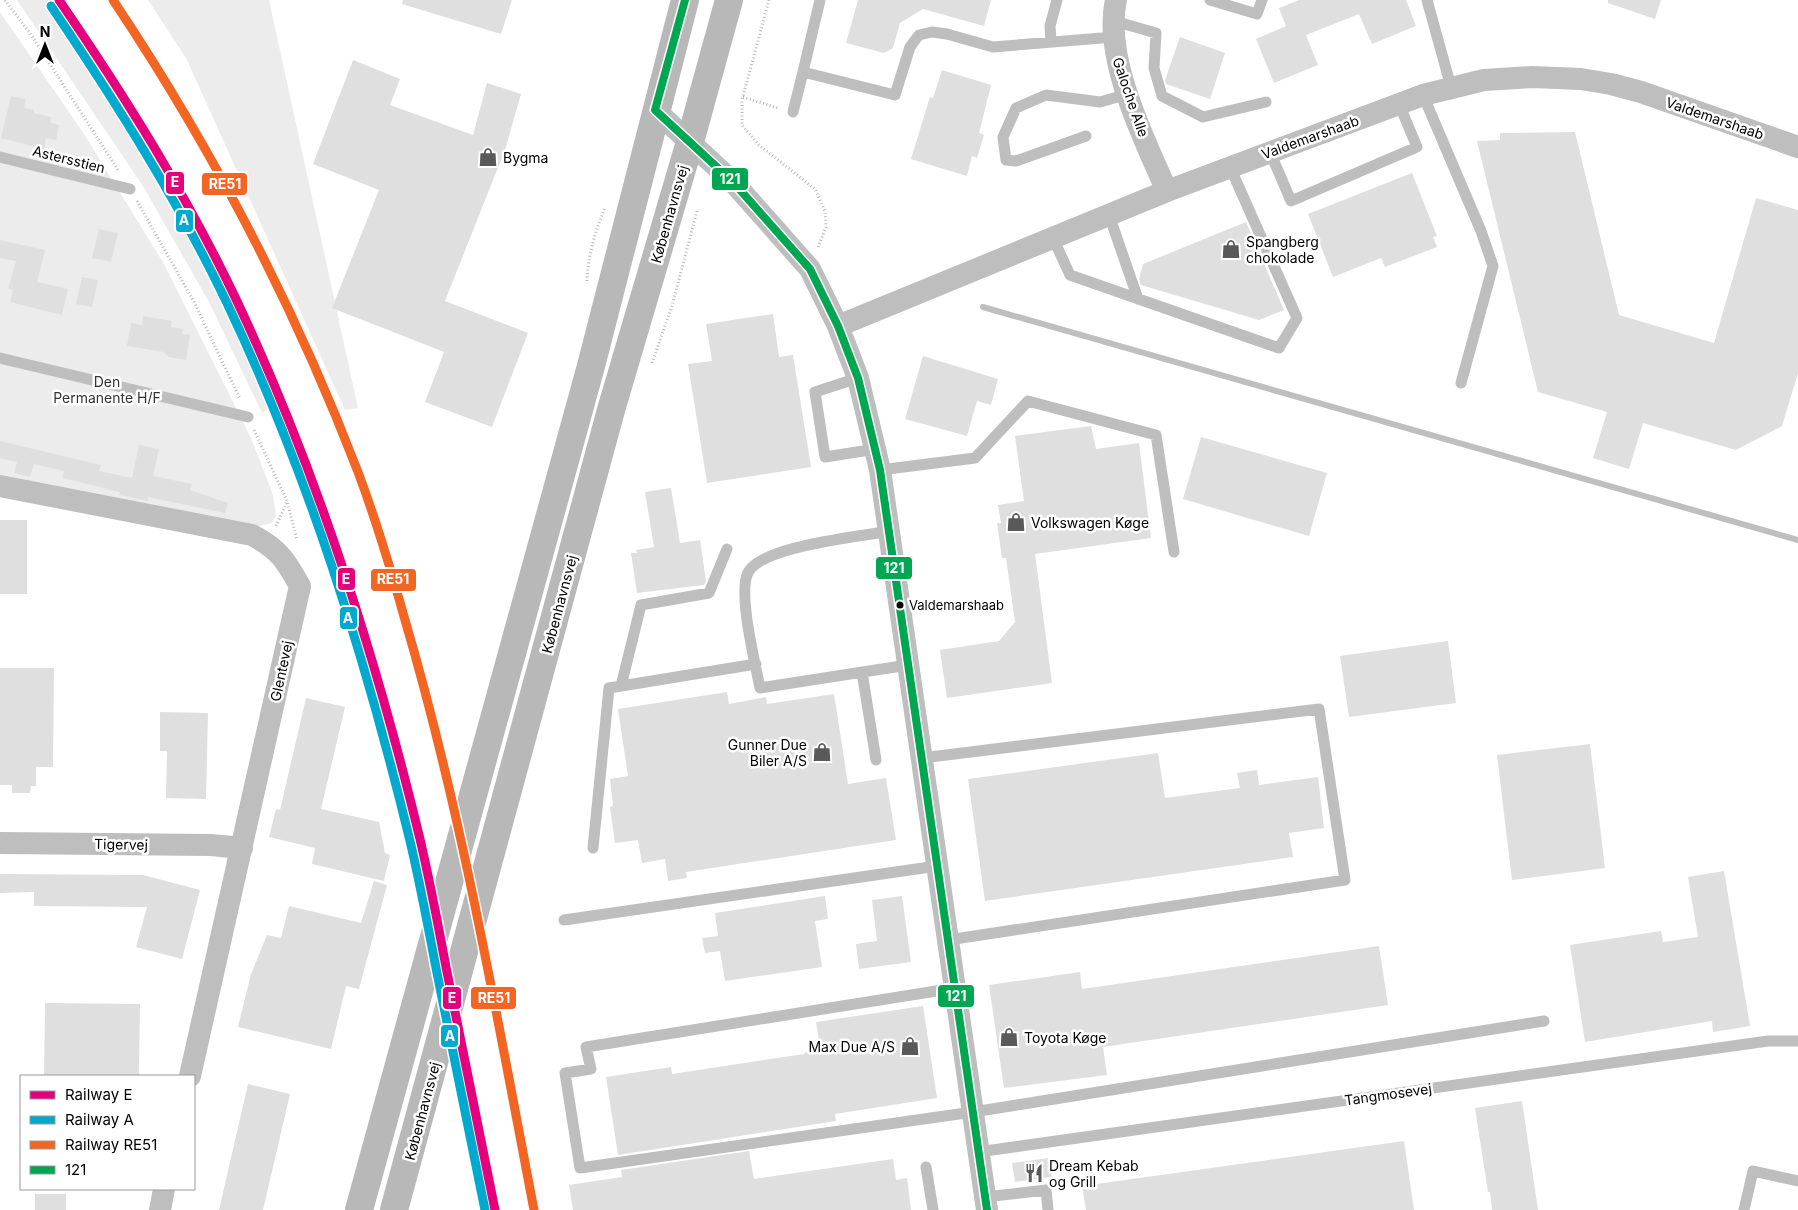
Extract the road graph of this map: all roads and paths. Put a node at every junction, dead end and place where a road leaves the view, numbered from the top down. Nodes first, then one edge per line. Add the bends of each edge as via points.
1 (5, 0) edge
2 (685, 0) edge
3 (729, 0) edge
4 (769, 0) edge
5 (820, 0) edge
6 (1058, 0) edge
7 (1210, 0) edge
8 (1262, 0) edge
9 (1427, 0) edge
10 (1115, 19) edge
11 (1051, 42) junction
12 (803, 72) junction
13 (1452, 87) junction
14 (1128, 94) junction
15 (1424, 95) junction
16 (743, 97) junction
17 (1266, 102) dead end
18 (1399, 104) junction
19 (655, 110) junction
20 (793, 112) joint
21 (1086, 136) dead end
22 (690, 142) junction
23 (1798, 147) edge
24 (1270, 152) junction
25 (0, 157) edge
26 (1230, 167) junction
27 (130, 189) junction
28 (1167, 191) junction
29 (1109, 215) junction
30 (1053, 238) junction
31 (810, 269) junction
32 (1138, 299) junction
33 (838, 326) junction
34 (0, 358) edge
35 (858, 378) junction
36 (1461, 383) dead end
37 (248, 417) junction
38 (878, 460) junction
39 (0, 486) edge
40 (287, 501) junction
41 (889, 532) junction
42 (266, 542) junction
43 (297, 543) dead end
44 (727, 549) dead end
45 (1174, 552) dead end
46 (756, 664) junction
47 (908, 665) junction
48 (862, 672) junction
49 (621, 686) junction
50 (922, 758) junction
51 (876, 760) dead end
52 (0, 843) edge
53 (242, 848) junction
54 (592, 848) dead end
55 (937, 866) junction
56 (564, 920) dead end
57 (948, 940) junction
58 (955, 988) junction
59 (1544, 1021) dead end
60 (1798, 1041) edge
61 (190, 1075) edge
62 (973, 1112) junction
63 (978, 1152) junction
64 (926, 1167) dead end
65 (1798, 1181) edge
66 (164, 1190) edge
67 (986, 1204) edge
68 (160, 1210) edge
69 (360, 1210) edge
70 (394, 1210) edge
71 (932, 1210) edge
72 (1048, 1210) edge
73 (1744, 1210) edge

1 - 27 path via 32,36
2 - 19 main road
3 - 22 main road, Københavnsvej
4 - 16 path
5 - 12 lane
6 - 11 lane via 1050,26
7 - 8 lane via 1258,14
9 - 13 lane
10 - 11 lane
10 - 14 street, Galoche Alle via 1116,55
10 - 17 lane via 1156,33 1154,68 1162,96 1203,117
11 - 12 lane via 994,47 947,34 932,32 919,35 910,47 895,94
12 - 20 lane
13 - 15 street, Valdemarshaab
13 - 23 street, Valdemarshaab via 1484,80 1532,77 1596,81 1641,92
14 - 21 lane via 1100,102 1046,95 1016,108 1003,137 1006,160 1016,161
14 - 28 street, Galoche Alle
15 - 18 street, Valdemarshaab
15 - 36 lane via 1493,266
16 - 20 path
16 - 31 path via 742,125 759,145 815,188 825,211 826,227
18 - 24 street, Valdemarshaab
18 - 24 lane via 1418,147 1291,201
19 - 22 street
19 - 69 main road via 591,366
22 - 31 street via 739,189
22 - 70 main road, Københavnsvej via 611,410
24 - 26 street, Valdemarshaab
25 - 27 lane, Astersstien
26 - 28 street, Valdemarshaab
26 - 32 lane via 1297,318 1279,348
27 - 37 path via 194,302
28 - 29 street, Valdemarshaab
29 - 30 street, Valdemarshaab
29 - 32 lane
30 - 32 lane via 1070,275
30 - 33 street, Valdemarshaab
31 - 33 street
33 - 35 street
34 - 37 lane
35 - 38 street
35 - 38 lane via 815,392 825,457
37 - 40 path
38 - 41 street
38 - 45 lane via 975,458 1028,401 1156,435
39 - 42 street, Glentevej via 252,535
40 - 42 path via 280,521
40 - 43 path
41 - 46 lane via 788,549 750,567 744,588
41 - 47 street
42 - 53 street, Glentevej via 283,556 300,586
44 - 49 lane via 709,593 641,605
46 - 48 lane via 760,688
46 - 49 lane
47 - 48 lane
47 - 50 street
48 - 51 lane
49 - 54 lane via 609,688
50 - 55 street
50 - 57 lane via 1319,708 1344,880
52 - 53 street, Tigervej
53 - 61 street, Glentevej
55 - 56 lane
55 - 57 street
57 - 58 street
58 - 62 street
58 - 62 lane via 586,1047 591,1070 565,1073 580,1168
59 - 62 lane
60 - 63 lane, Tangmosevej via 1768,1041
62 - 63 street
63 - 67 street
64 - 71 lane
65 - 73 lane via 1753,1171
66 - 68 street
67 - 72 lane via 1046,1190

